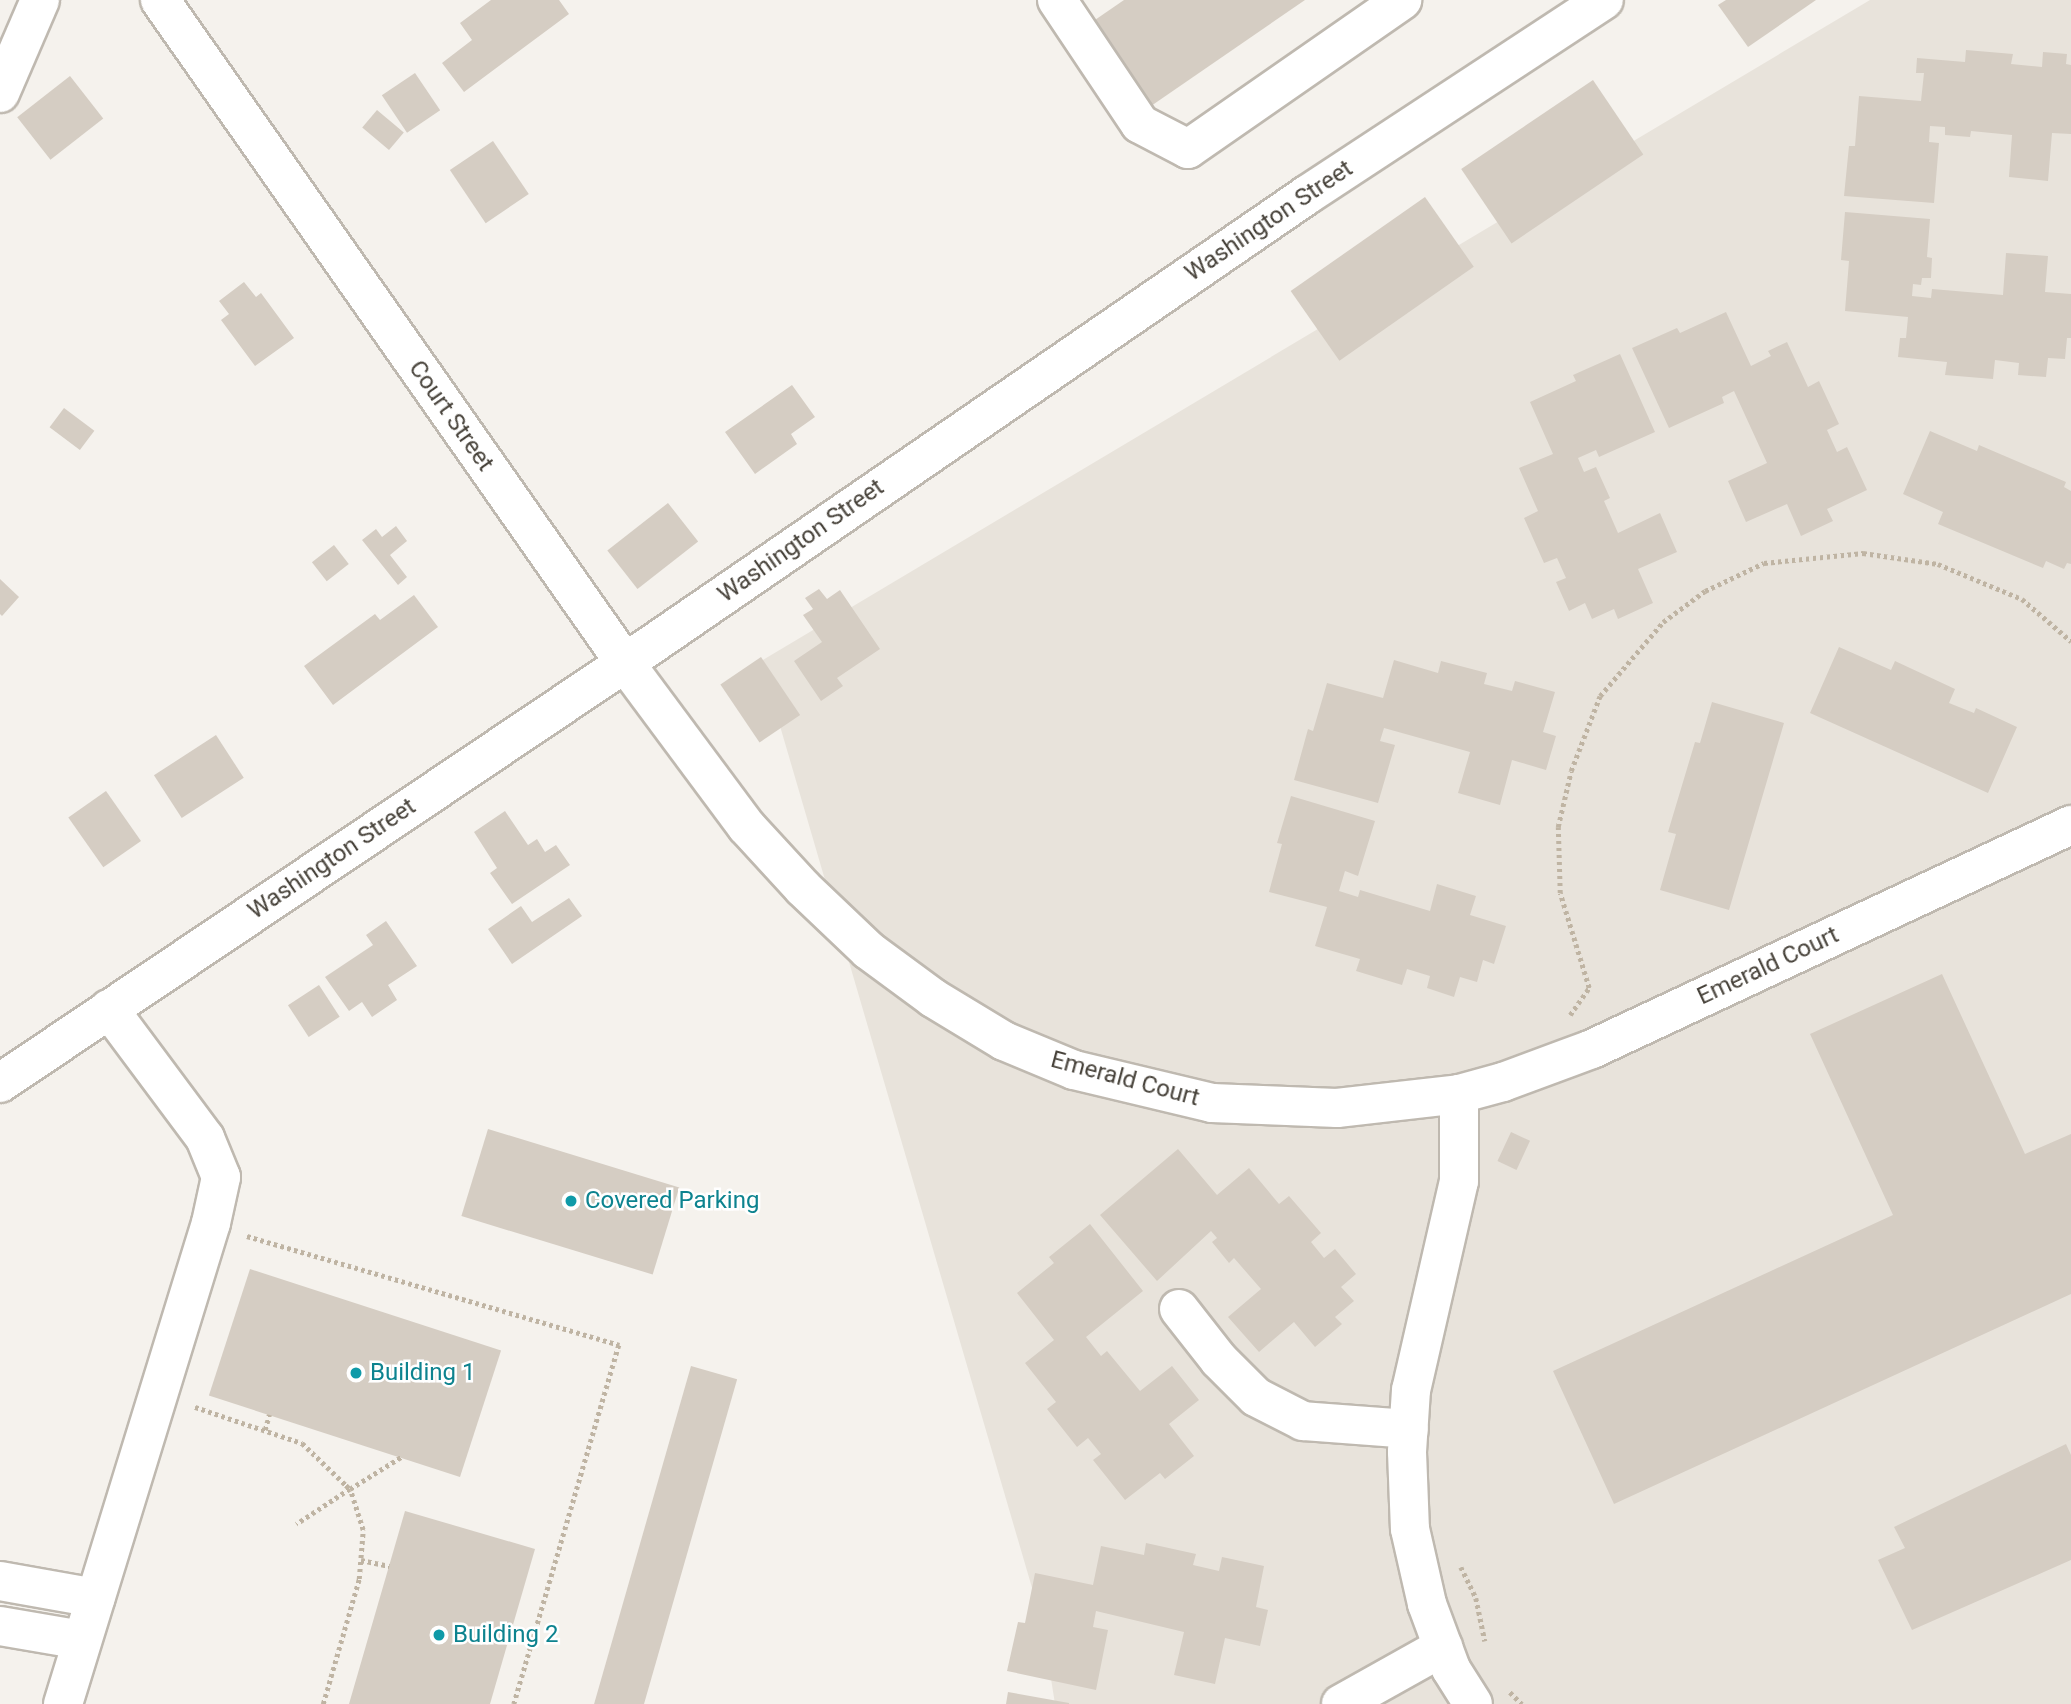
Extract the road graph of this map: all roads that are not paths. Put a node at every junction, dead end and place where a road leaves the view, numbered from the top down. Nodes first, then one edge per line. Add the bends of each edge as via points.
1 (40, 0) edge
2 (160, 0) edge
3 (1057, 0) edge
4 (1402, 0) edge
5 (1604, 0) edge
6 (0, 93) edge
7 (625, 663) junction
8 (2071, 825) edge
9 (747, 827) joint
10 (109, 1009) junction
11 (0, 1083) edge
12 (1459, 1094) junction
13 (1179, 1309) dead end
14 (1409, 1429) junction
15 (0, 1581) edge
16 (95, 1598) junction
17 (0, 1626) edge
18 (82, 1640) junction
19 (1443, 1647) junction
20 (63, 1704) edge
21 (1341, 1704) edge
22 (1473, 1704) edge

1 - 6 street
2 - 7 street, Court Street
3 - 4 street via 1140,124 1188,149
5 - 7 street, Washington Street via 1250,233
7 - 9 street, Court Street
7 - 10 street, Washington Street
8 - 12 street, Emerald Court via 1592,1049
9 - 12 street, Emerald Court via 869,950 933,999 1004,1041 1074,1070 1212,1103 1272,1108 1337,1108
10 - 11 street, Washington Street
10 - 16 street via 205,1138 221,1177 211,1223
12 - 14 street via 1459,1181 1411,1390
13 - 14 street via 1256,1397 1303,1421
14 - 19 street via 1410,1529 1427,1604
15 - 16 street
16 - 18 street
17 - 18 street
18 - 20 street
19 - 21 street
19 - 22 street

